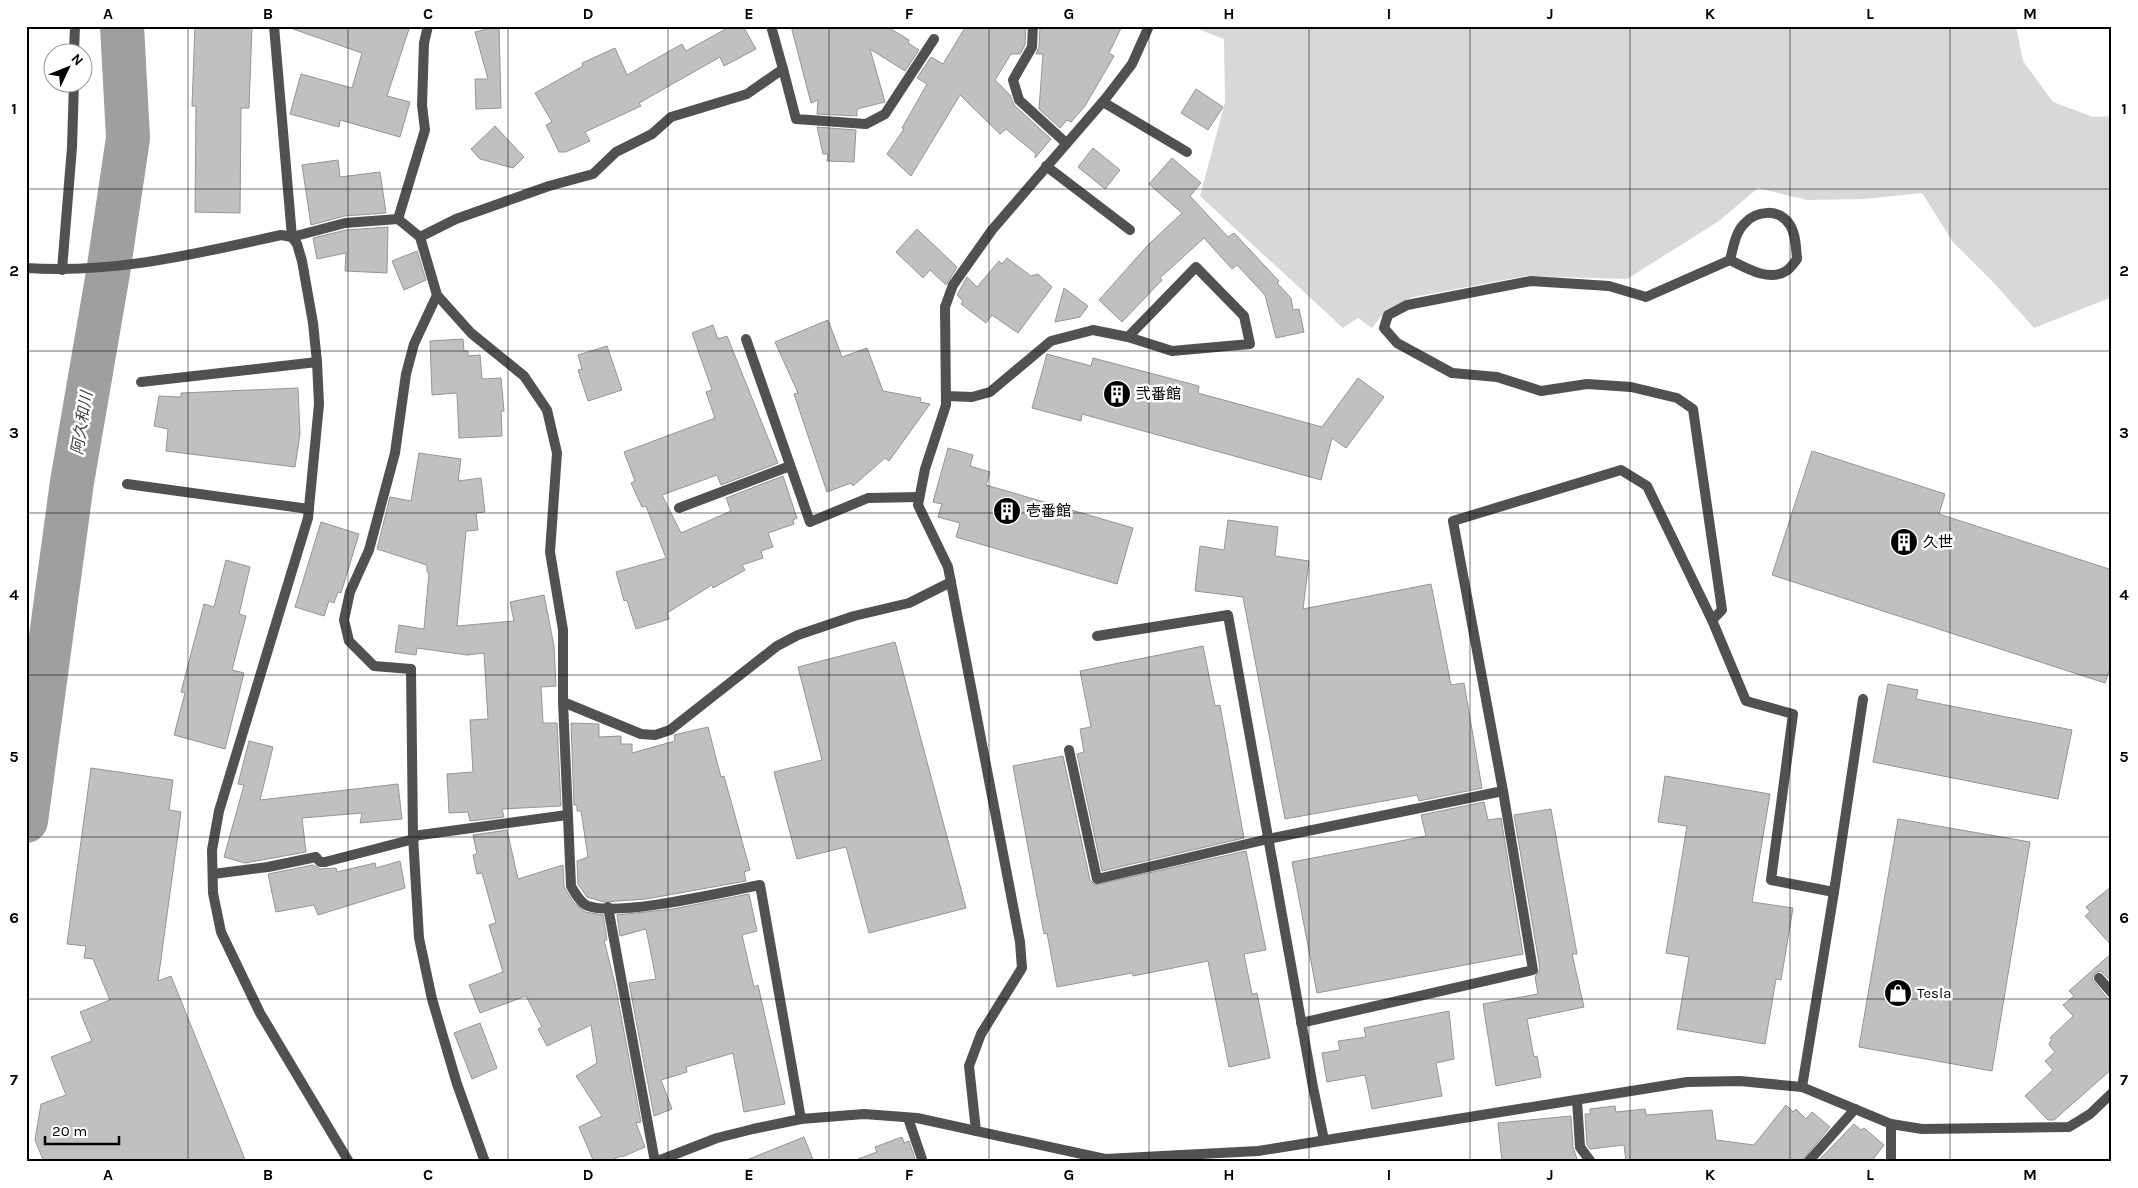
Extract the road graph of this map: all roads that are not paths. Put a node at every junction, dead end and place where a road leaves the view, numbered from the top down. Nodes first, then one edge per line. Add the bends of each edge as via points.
1 (75, 26) edge
2 (274, 26) edge
3 (428, 26) edge
4 (771, 26) edge
5 (1033, 26) edge
6 (1149, 26) edge
7 (934, 38) dead end
8 (74, 42) edge
9 (783, 69) junction
10 (74, 92) edge
11 (1103, 102) junction
12 (1066, 143) junction
13 (1187, 152) dead end
14 (1046, 166) junction
15 (398, 219) junction
16 (1130, 230) dead end
17 (292, 237) junction
18 (420, 237) junction
19 (1730, 260) junction
20 (26, 268) edge
21 (62, 270) junction
22 (437, 294) junction
23 (1128, 337) junction
24 (746, 339) dead end
25 (317, 362) junction
26 (141, 382) dead end
27 (946, 396) junction
28 (790, 466) junction
29 (127, 484) dead end
30 (919, 497) junction
31 (309, 508) junction
32 (679, 508) dead end
33 (951, 582) junction
34 (1712, 620) junction
35 (1097, 636) dead end
36 (1863, 699) dead end
37 (563, 702) junction
38 (1069, 750) dead end
39 (1503, 790) junction
40 (567, 815) junction
41 (413, 837) junction
42 (1268, 839) junction
43 (213, 874) junction
44 (1834, 892) junction
45 (608, 908) junction
46 (2099, 978) dead end
47 (2112, 993) edge
48 (1302, 1023) junction
49 (1802, 1087) junction
50 (2112, 1094) edge
51 (1577, 1100) junction
52 (1855, 1109) junction
53 (908, 1118) junction
54 (801, 1119) junction
55 (1891, 1124) junction
56 (976, 1131) junction
57 (1324, 1140) junction
58 (1222, 1157) edge
59 (1104, 1160) edge
60 (350, 1162) edge
61 (485, 1162) edge
62 (655, 1162) edge
63 (923, 1162) edge
64 (1591, 1162) edge
65 (1808, 1162) edge
66 (1891, 1162) edge

1 - 8 street
2 - 17 street
3 - 15 street via 423,70 425,130
4 - 9 street
5 - 12 street via 1032,47 1013,80 1019,100
6 - 11 street via 1132,64
7 - 9 street via 885,114 866,124 796,119
9 - 18 street via 747,94 671,117 652,134 616,152 593,174 456,219
10 - 21 street
11 - 12 street
11 - 13 street
12 - 14 street
14 - 16 street
14 - 27 street via 992,230 953,285 945,307
15 - 17 street via 345,223
15 - 18 street
17 - 21 street via 281,235 129,266
17 - 25 street via 302,261
18 - 22 street
19 - 19 street via 1743,224 1759,213 1776,213 1790,224 1796,240 1797,260 1786,271 1770,276
19 - 34 street via 1646,297 1609,286 1531,280 1407,304 1388,315 1384,328 1397,343 1452,373 1497,377 1541,391 1586,384 1631,387 1677,398 1694,409 1722,610
20 - 21 street
22 - 37 street via 471,333 524,376 547,410 557,453 550,552 563,630
22 - 41 street via 414,344 406,374 395,453 369,550 350,592 344,620 349,642 374,666 411,669
23 - 23 street via 1196,267 1244,316 1250,344 1172,351
23 - 27 street via 1092,330 1051,341 990,392 972,397
24 - 28 street
25 - 26 street
25 - 31 street via 319,404
27 - 30 street
28 - 30 street via 810,522 868,498
28 - 32 street
29 - 31 street
30 - 33 street via 918,505 948,567
31 - 43 street via 219,811 212,850
33 - 37 street via 909,603 854,616 798,635 777,646 670,730 654,735 641,734
33 - 56 street via 1020,942 1022,968 980,1034 969,1066
34 - 39 street via 1647,486 1621,470 1453,521
34 - 44 street via 1746,701 1793,714 1771,880
35 - 42 street via 1228,614
36 - 44 street
37 - 40 street
38 - 42 street via 1097,879
39 - 42 street
39 - 48 street via 1533,970
40 - 41 street
40 - 45 street via 571,886 588,906
41 - 43 street via 325,862 316,857
41 - 61 street via 419,938 432,999 456,1084
42 - 48 street
43 - 60 street via 213,893 221,932 260,1013
44 - 49 street
45 - 54 street via 630,908 760,885
45 - 62 street
46 - 47 street
48 - 57 street
49 - 51 street via 1740,1081 1687,1082
49 - 52 street
50 - 55 street via 2069,1127 1922,1129
51 - 57 street
51 - 64 street via 1580,1147
52 - 55 street
52 - 65 street
53 - 54 street via 864,1114
53 - 56 street
53 - 63 street
54 - 62 street via 717,1138
55 - 66 street
56 - 59 street
57 - 58 street
58 - 59 street

